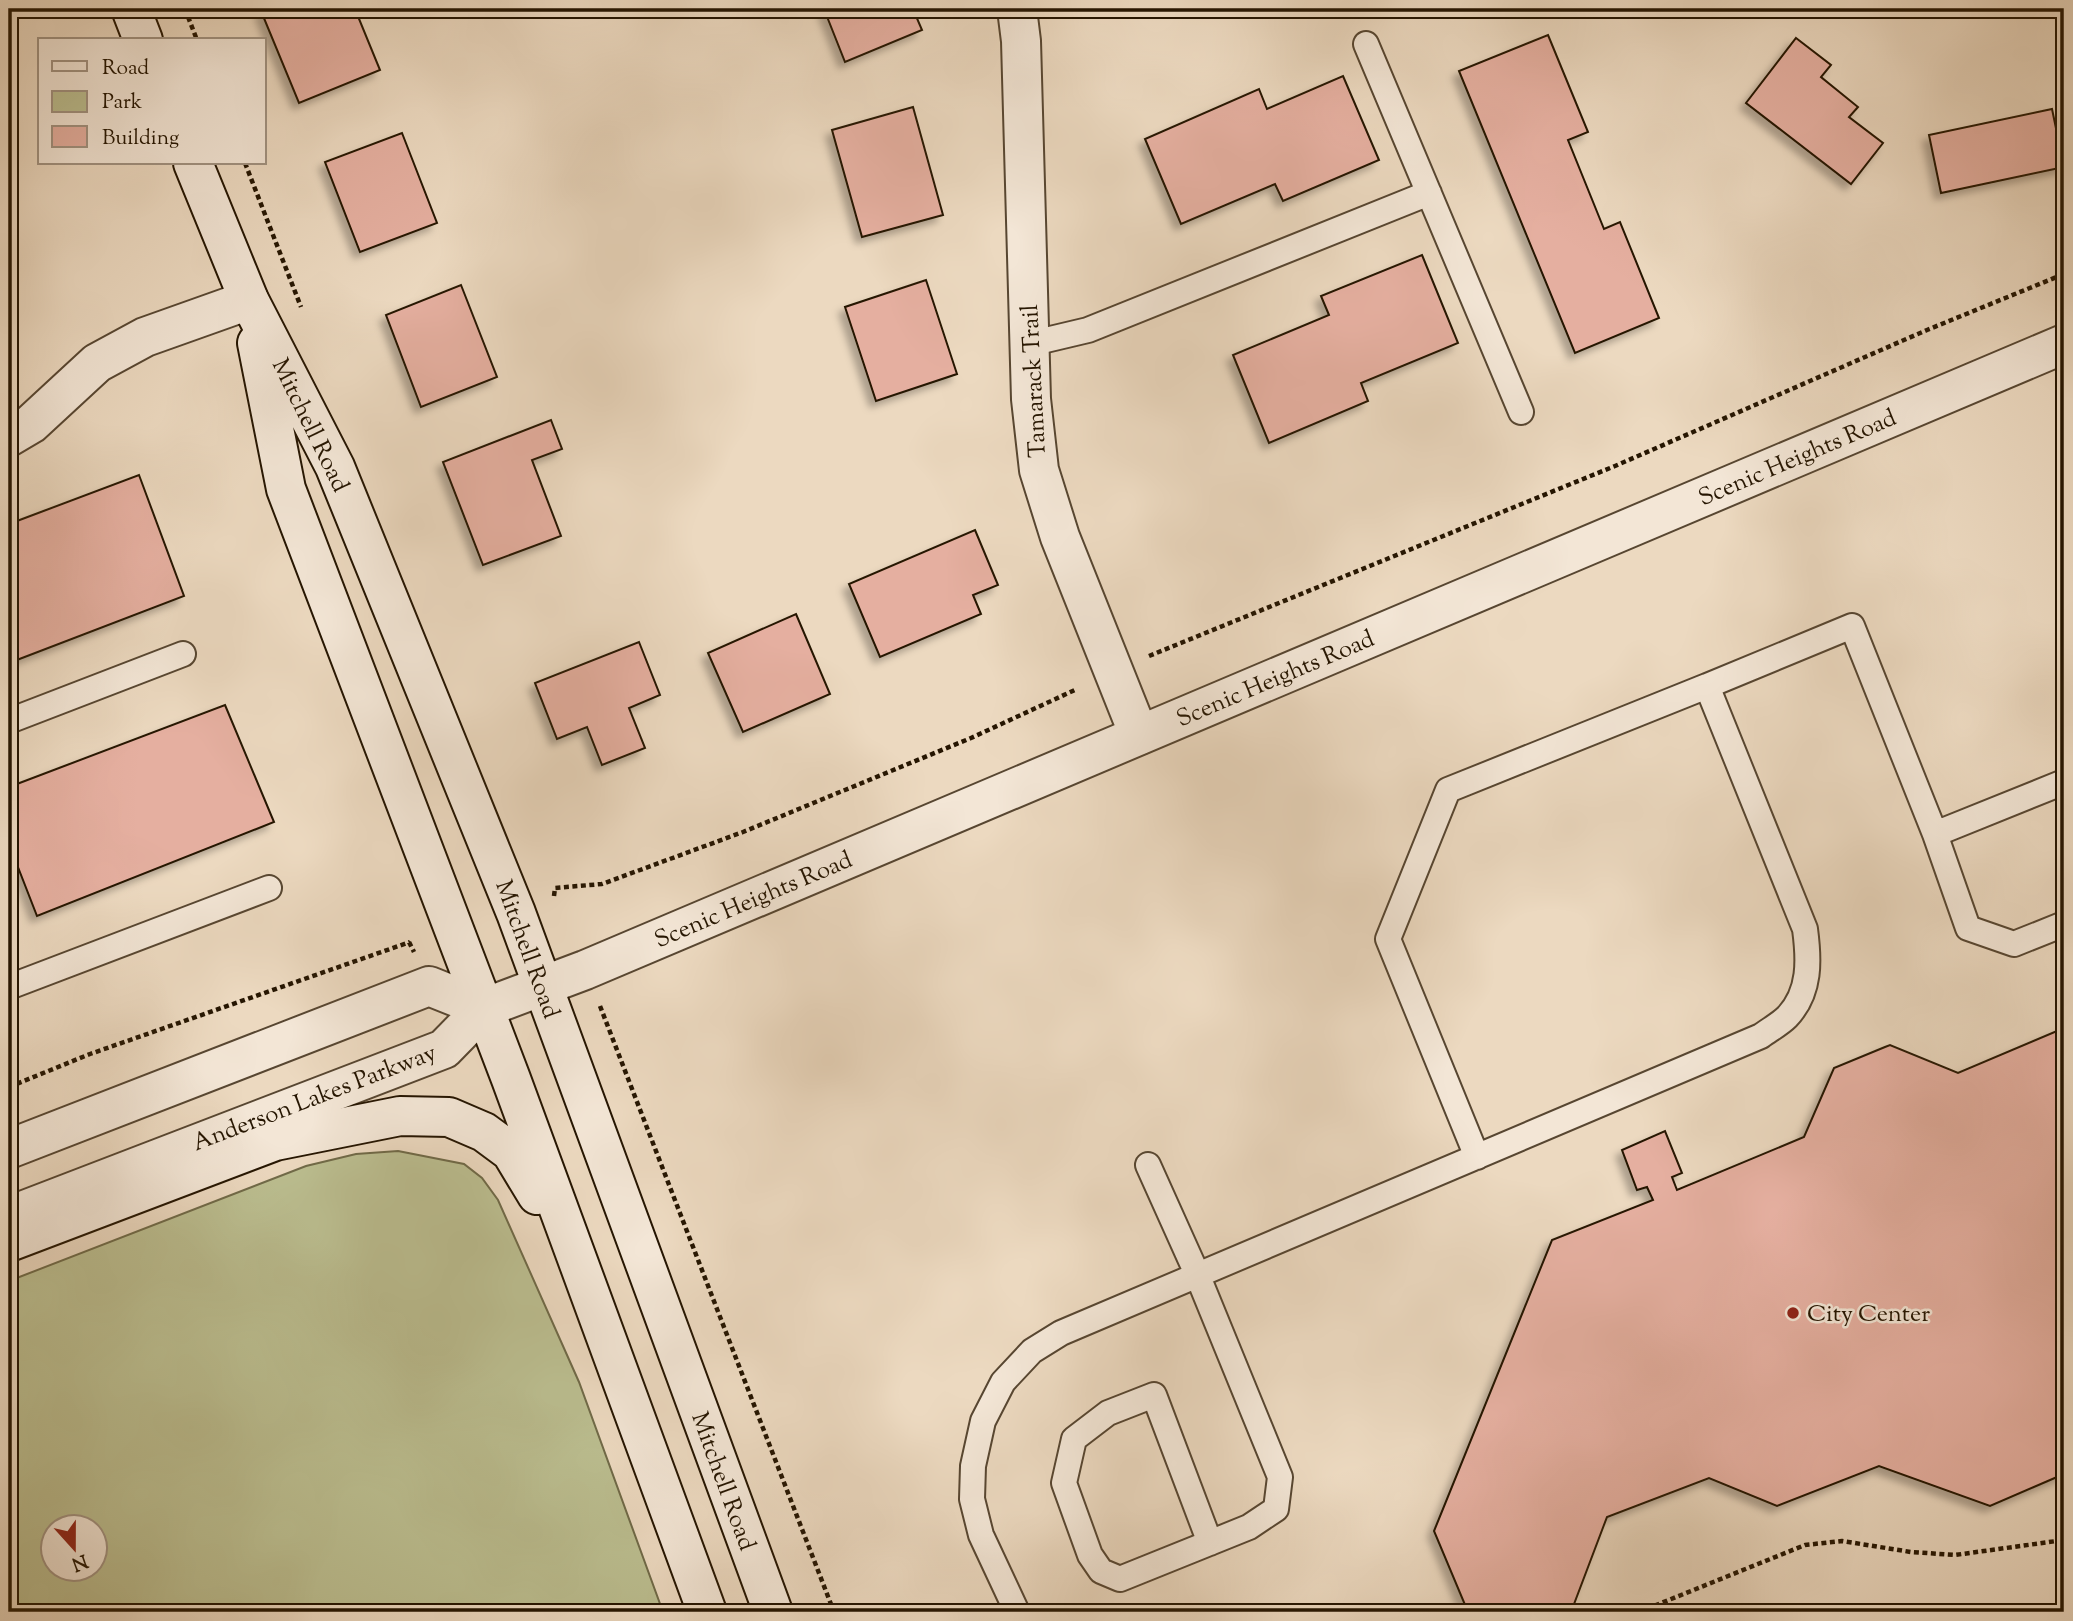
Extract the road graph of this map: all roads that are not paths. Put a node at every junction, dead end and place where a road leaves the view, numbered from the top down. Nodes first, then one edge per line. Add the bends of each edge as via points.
1 (131, 9) edge
2 (1017, 9) edge
3 (142, 38) edge
4 (1366, 44) dead end
5 (193, 164) edge
6 (1429, 193) junction
7 (249, 300) junction
8 (1029, 344) junction
9 (2064, 344) edge
10 (1521, 412) dead end
11 (9, 436) edge
12 (183, 654) dead end
13 (1707, 686) junction
14 (9, 721) edge
15 (1139, 735) junction
16 (2064, 782) edge
17 (1935, 834) junction
18 (269, 888) dead end
19 (2064, 924) edge
20 (542, 987) junction
21 (9, 988) edge
22 (484, 1008) junction
23 (9, 1149) edge
24 (1476, 1157) junction
25 (1148, 1165) dead end
26 (9, 1216) edge
27 (9, 1242) edge
28 (1197, 1274) junction
29 (608, 1345) junction
30 (1210, 1543) junction
31 (707, 1612) edge
32 (773, 1612) edge
33 (1017, 1612) edge

1 - 3 street
2 - 8 street, Tamarack Trail
4 - 6 lane
5 - 7 street, Mitchell Road
6 - 8 lane via 1088,330
6 - 10 lane
7 - 11 street via 145,337 97,363 31,424
7 - 20 street, Mitchell Road via 335,467
7 - 22 street, Mitchell Road via 286,489
8 - 15 street, Tamarack Trail via 1038,470
9 - 15 street, Scenic Heights Road
12 - 14 lane
13 - 17 lane via 1852,626
13 - 24 lane via 1448,790 1388,939
13 - 24 lane via 1805,929 1809,961 1803,991 1788,1016 1761,1036
15 - 20 street, Scenic Heights Road
16 - 17 lane
17 - 19 lane via 1968,928 2014,944
18 - 21 lane
20 - 22 street, Scenic Heights Road
20 - 32 street, Mitchell Road
22 - 23 street via 429,986
22 - 26 street, Anderson Lakes Parkway via 444,1049
22 - 29 street, Mitchell Road
24 - 28 lane
25 - 28 lane
27 - 29 street via 275,1141 400,1116 449,1117 484,1132 511,1152 534,1188
28 - 30 lane via 1280,1476 1276,1508 1249,1527
28 - 33 lane via 1061,1333 1032,1351 1003,1382 983,1422 973,1466 972,1499 981,1535
29 - 31 street, Mitchell Road
30 - 30 lane via 1120,1579 1101,1571 1090,1555 1064,1483 1074,1439 1108,1413 1154,1395

